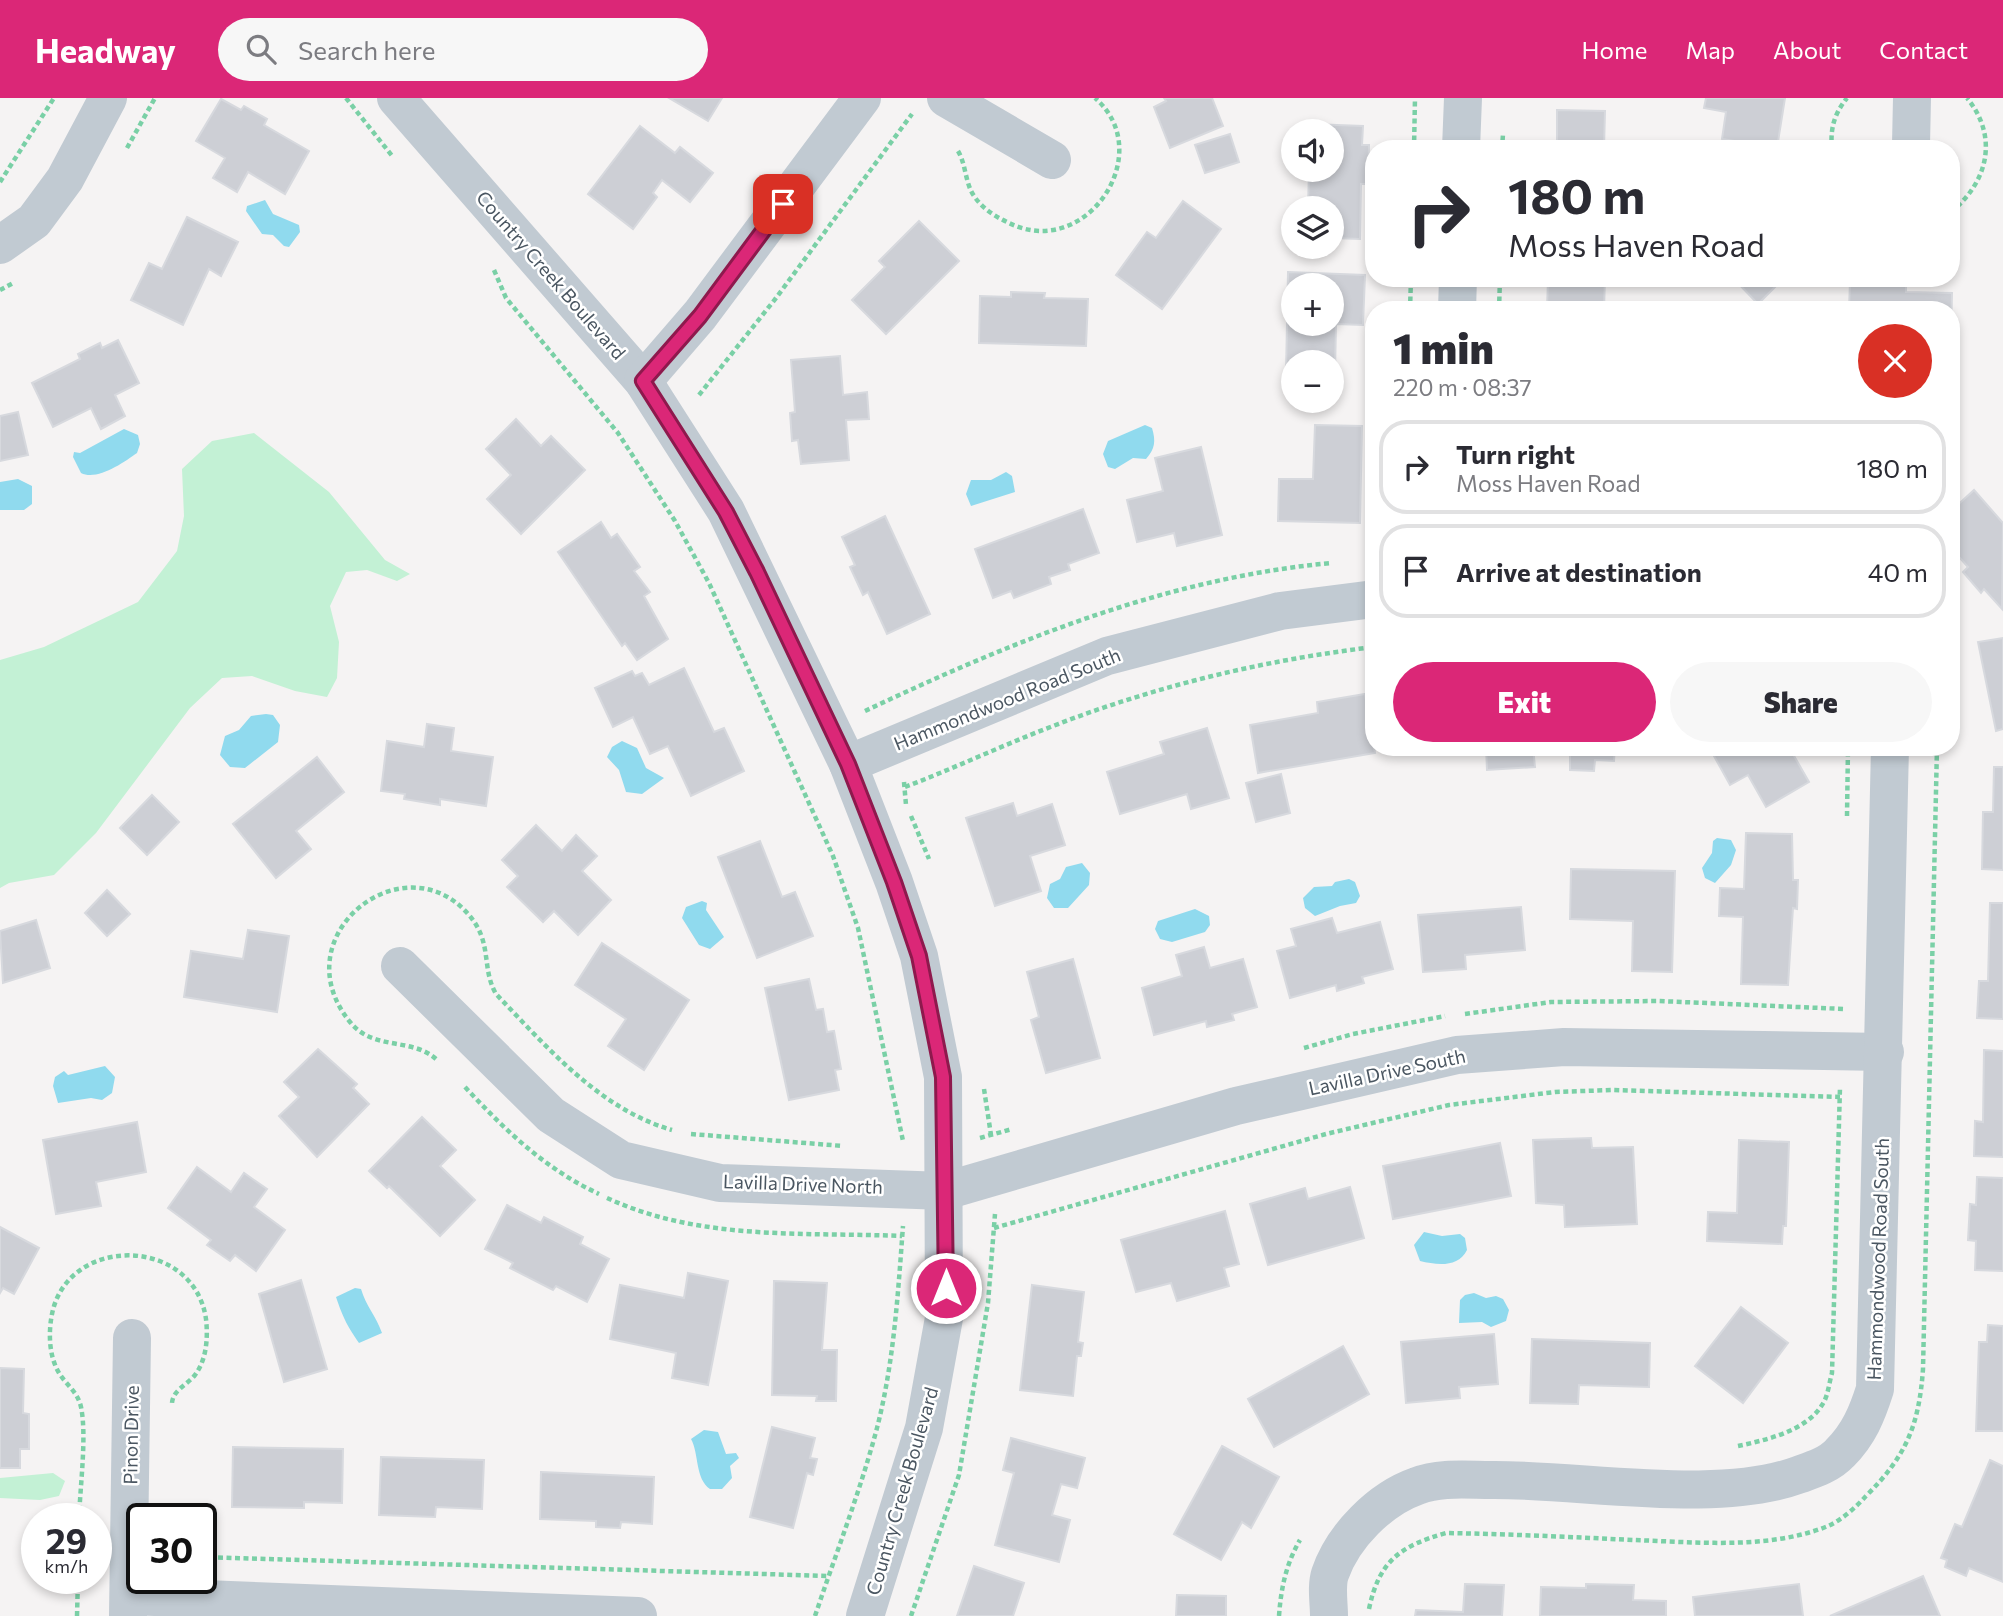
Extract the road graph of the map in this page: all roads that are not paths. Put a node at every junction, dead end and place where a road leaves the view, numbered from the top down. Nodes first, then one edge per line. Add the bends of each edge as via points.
1 (108, 98) edge
2 (396, 98) edge
3 (862, 98) edge
4 (1463, 98) edge
5 (1912, 98) edge
6 (931, 102) edge
7 (1461, 140) edge
8 (1911, 140) edge
9 (1052, 160) dead end
10 (0, 245) edge
11 (643, 381) junction
12 (1365, 600) edge
13 (1890, 756) edge
14 (848, 764) junction
15 (400, 966) dead end
16 (1885, 1052) junction
17 (946, 1191) junction
18 (132, 1338) dead end
19 (128, 1606) edge
20 (638, 1616) edge
21 (865, 1616) edge
22 (1329, 1616) edge

1 - 10 street via 65,179 42,211
2 - 11 street, Country Creek Boulevard
3 - 11 street via 700,316
4 - 7 street
5 - 8 street
6 - 9 street
11 - 14 street, Country Creek Boulevard via 732,524
12 - 14 street, Hammondwood Road South via 1280,611 1107,656
13 - 16 street, Hammondwood Road South
14 - 17 street, Country Creek Boulevard via 919,956 943,1077
15 - 17 street, Lavilla Drive North via 551,1115 621,1160 720,1183
16 - 17 street, Lavilla Drive South via 1564,1047 1457,1055 1236,1105
16 - 22 street, Hammondwood Road South via 1875,1389 1864,1424 1838,1455 1820,1467 1774,1484 1680,1489 1546,1480 1439,1481 1417,1486 1380,1506 1345,1543 1329,1576
17 - 21 street, Country Creek Boulevard via 944,1318 932,1395
18 - 19 street, Pinon Drive
19 - 20 street

